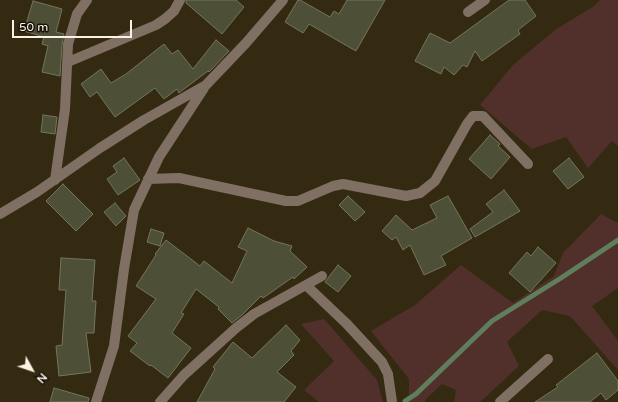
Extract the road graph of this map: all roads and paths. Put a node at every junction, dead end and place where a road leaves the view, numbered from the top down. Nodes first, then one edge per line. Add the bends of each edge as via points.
1 (87, 0) edge
2 (180, 0) edge
3 (283, 0) edge
4 (485, 0) edge
5 (468, 12) dead end
6 (68, 62) junction
7 (206, 85) junction
8 (528, 164) dead end
9 (148, 179) junction
10 (55, 180) junction
11 (0, 214) edge
12 (322, 276) dead end
13 (306, 285) junction
14 (548, 359) dead end
15 (96, 402) edge
16 (160, 402) edge
17 (392, 402) edge
18 (500, 402) edge

1 - 6 street via 77,14 68,44
2 - 6 street via 174,11 156,25
3 - 7 street
4 - 5 street
6 - 10 street via 65,109
7 - 9 street via 159,156
7 - 10 street via 144,120
8 - 9 street via 482,116 473,116 435,181 420,193 406,196 343,184 298,201 286,201 179,178
9 - 15 street via 134,210 114,346
10 - 11 street
12 - 13 street
13 - 16 street via 254,314 236,328 184,375
13 - 17 street via 346,322 382,362 388,374
14 - 18 street

